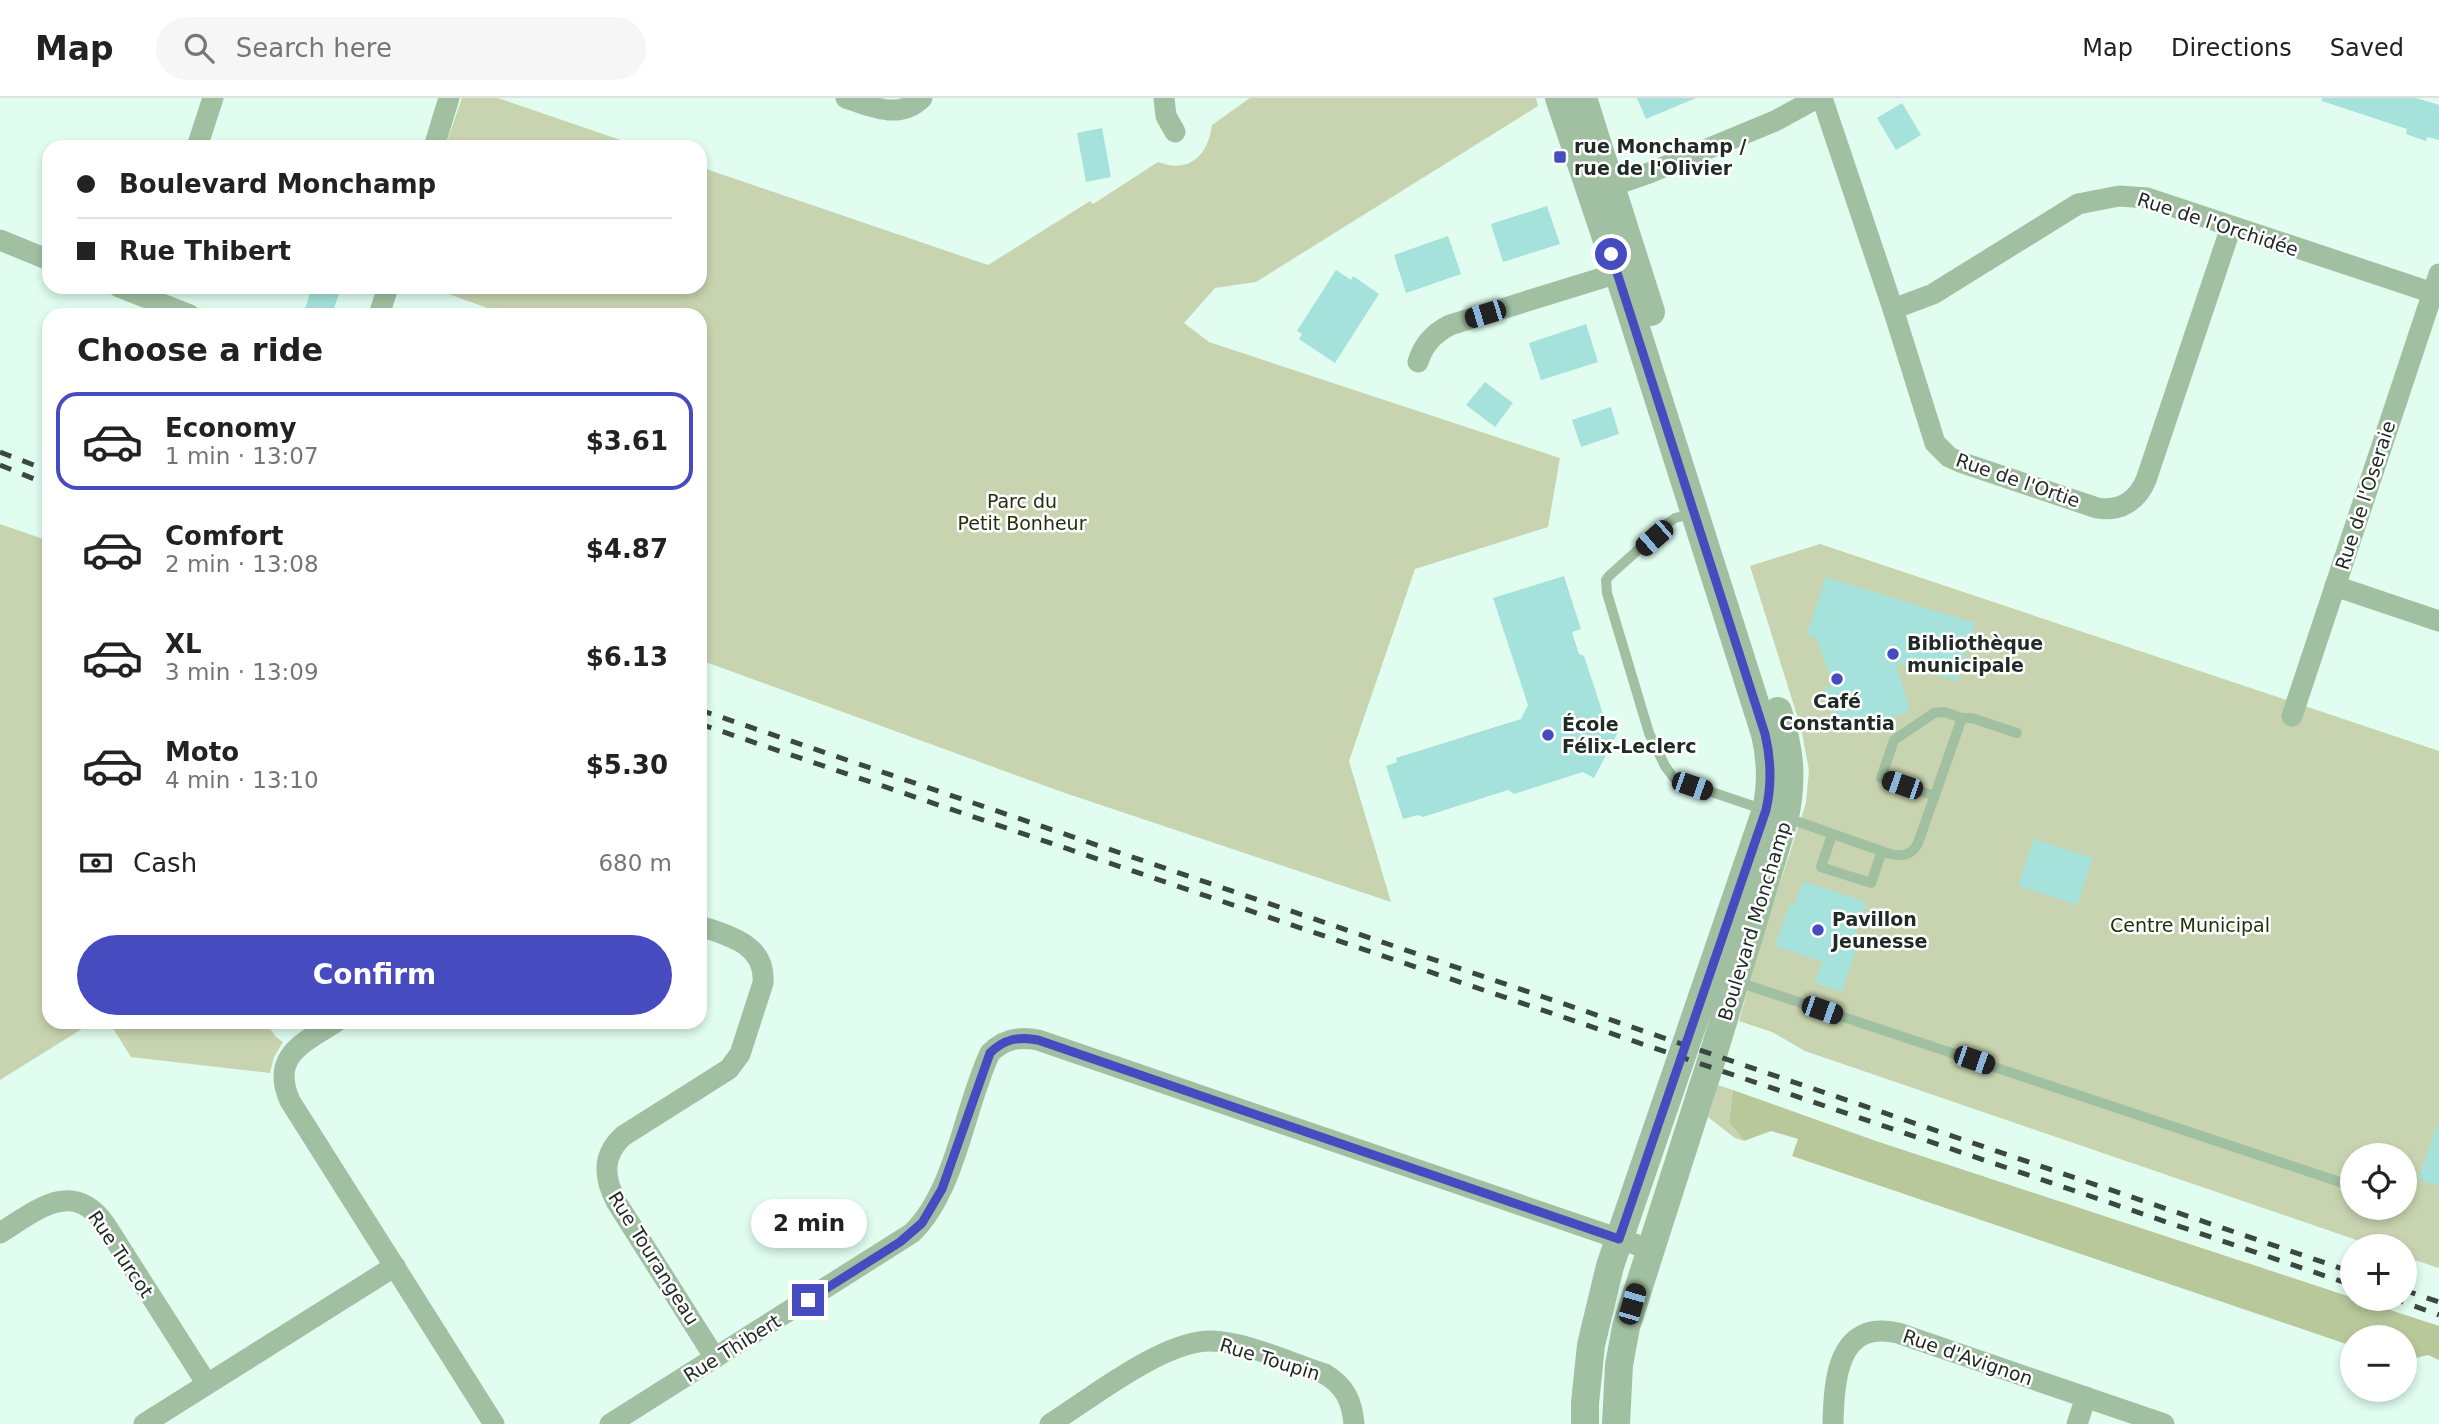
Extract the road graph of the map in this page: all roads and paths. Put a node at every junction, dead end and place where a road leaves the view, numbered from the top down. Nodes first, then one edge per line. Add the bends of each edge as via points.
1 (213, 98) edge
2 (449, 98) edge
3 (846, 98) edge
4 (922, 98) edge
5 (1164, 98) edge
6 (1559, 98) edge
7 (1583, 98) edge
8 (1819, 98) edge
9 (1175, 132) dead end
10 (199, 140) edge
11 (436, 140) edge
12 (1601, 190) junction
13 (2231, 227) junction
14 (0, 240) edge
15 (42, 257) edge
16 (1627, 270) junction
17 (2437, 287) edge
18 (151, 294) edge
19 (177, 308) edge
20 (1894, 309) junction
21 (1418, 362) dead end
22 (1695, 513) junction
23 (2335, 586) junction
24 (2439, 621) edge
25 (2292, 716) dead end
26 (1962, 718) junction
27 (2017, 733) dead end
28 (1935, 796) junction
29 (1776, 813) junction
30 (1832, 835) junction
31 (1882, 852) junction
32 (707, 929) edge
33 (1735, 981) junction
34 (326, 1029) edge
35 (2340, 1182) edge
36 (0, 1233) edge
37 (1619, 1239) junction
38 (1649, 1249) junction
39 (395, 1266) junction
40 (715, 1358) junction
41 (207, 1384) junction
42 (2086, 1397) junction
43 (144, 1424) edge
44 (494, 1424) edge
45 (611, 1424) edge
46 (1050, 1424) edge
47 (1354, 1424) edge
48 (1585, 1424) edge
49 (1616, 1424) edge
50 (1833, 1424) edge
51 (2077, 1424) edge
52 (2164, 1424) edge

1 - 10 street
2 - 11 street
3 - 4 street via 895,110 911,107
5 - 9 street via 1166,116
6 - 12 street, Boulevard Monchamp
7 - 12 street, Boulevard Monchamp
8 - 12 street via 1774,121
8 - 20 street, Rue de l'Ortie
12 - 16 street, Boulevard Monchamp
13 - 17 street, Rue de l'Orchidée
13 - 20 street, Rue de l'Orchidée via 2147,198 2104,197 2066,210 1933,293
13 - 20 street, Rue de l'Ortie via 2146,480 2134,499 2117,508 2097,508 1960,462 1942,451 1931,433
14 - 15 street
16 - 21 street via 1450,325 1426,344
16 - 22 street, Boulevard Monchamp
16 - 29 street, Boulevard Monchamp via 1785,736 1791,782
17 - 23 street, Rue de l'Oseraie
18 - 19 street
22 - 29 street, Boulevard Monchamp via 1765,734
22 - 29 lane via 1668,523 1609,576 1606,585 1649,733 1674,778
23 - 24 street
23 - 25 street, Rue de l'Oseraie
26 - 27 lane
26 - 28 lane
26 - 28 lane via 1934,712 1892,744 1881,778
28 - 31 lane via 1914,850 1902,856
29 - 30 lane
29 - 33 street, Boulevard Monchamp
29 - 37 street, Boulevard Monchamp
30 - 31 lane
30 - 31 lane via 1821,867 1871,883
32 - 40 street, Rue Tourangeau via 739,940 755,953 764,972 740,1054 729,1069 623,1136 611,1150 606,1171 610,1190
33 - 35 lane
33 - 38 street, Boulevard Monchamp
34 - 39 street via 293,1051 282,1075 285,1088
36 - 41 street, Rue Turcot via 54,1202 73,1200 90,1207
37 - 38 street, Rue Thibert
37 - 40 street, Rue Thibert via 1038,1040 1019,1038 990,1053 942,1189 922,1223 900,1242
37 - 48 street, Boulevard Monchamp via 1591,1345
38 - 49 street, Boulevard Monchamp via 1622,1345
39 - 41 street
39 - 44 street
40 - 45 street, Rue Thibert
41 - 43 street
42 - 50 street, Rue d'Avignon via 1898,1333 1873,1331 1852,1341 1843,1356
42 - 51 street
42 - 52 street, Rue d'Avignon
46 - 47 street, Rue Toupin via 1157,1356 1185,1344 1213,1341 1325,1374 1344,1388

